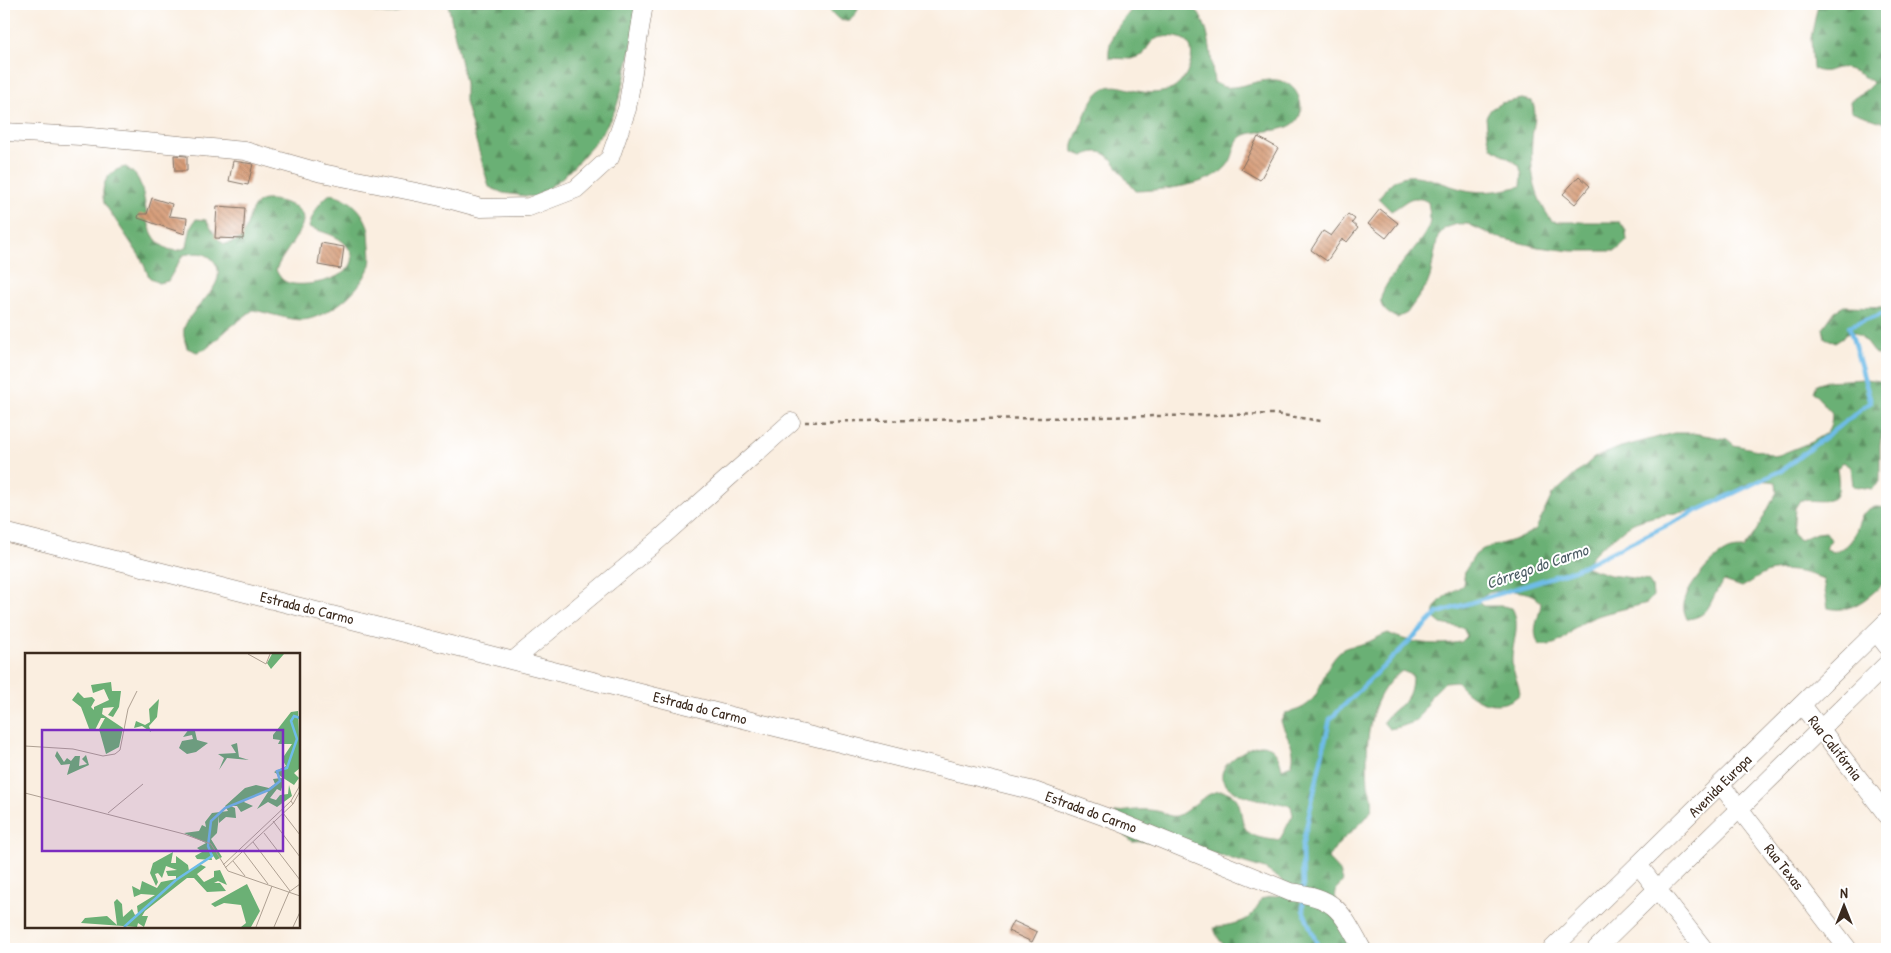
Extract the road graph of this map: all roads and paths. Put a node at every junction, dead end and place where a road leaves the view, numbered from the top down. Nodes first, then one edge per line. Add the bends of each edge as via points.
1 (644, 4) edge
2 (4, 132) edge
3 (1321, 421) dead end
4 (791, 422) joint
5 (4, 532) edge
6 (1882, 627) edge
7 (1887, 646) edge
8 (514, 660) junction
9 (1887, 664) edge
10 (1802, 706) junction
11 (1821, 729) junction
12 (1721, 785) junction
13 (1740, 809) junction
14 (1887, 815) edge
15 (1639, 866) junction
16 (1658, 889) junction
17 (1572, 943) edge
18 (1362, 949) edge
19 (1552, 949) edge
20 (1596, 949) edge
21 (1704, 949) edge
22 (1848, 949) edge

1 - 2 street via 627,109 610,158 576,189 528,207 481,208 322,173 245,151
3 - 4 path via 1275,414
4 - 8 street via 656,543
5 - 8 street, Estrada do Carmo
6 - 7 street
6 - 10 street, Avenida Europa
8 - 18 street, Estrada do Carmo via 1034,791 1117,821 1290,892 1312,894 1344,916
9 - 11 street, Avenida Europa
10 - 11 street, Rua Califórnia
10 - 12 street, Avenida Europa
11 - 13 street, Avenida Europa
11 - 14 street, Rua Califórnia
12 - 13 street, Rua Texas
12 - 15 street, Avenida Europa
13 - 16 street, Avenida Europa
13 - 22 street, Rua Texas
15 - 16 street
15 - 17 street, Avenida Europa
16 - 20 street, Avenida Europa
16 - 21 street
17 - 19 street, Avenida Europa

